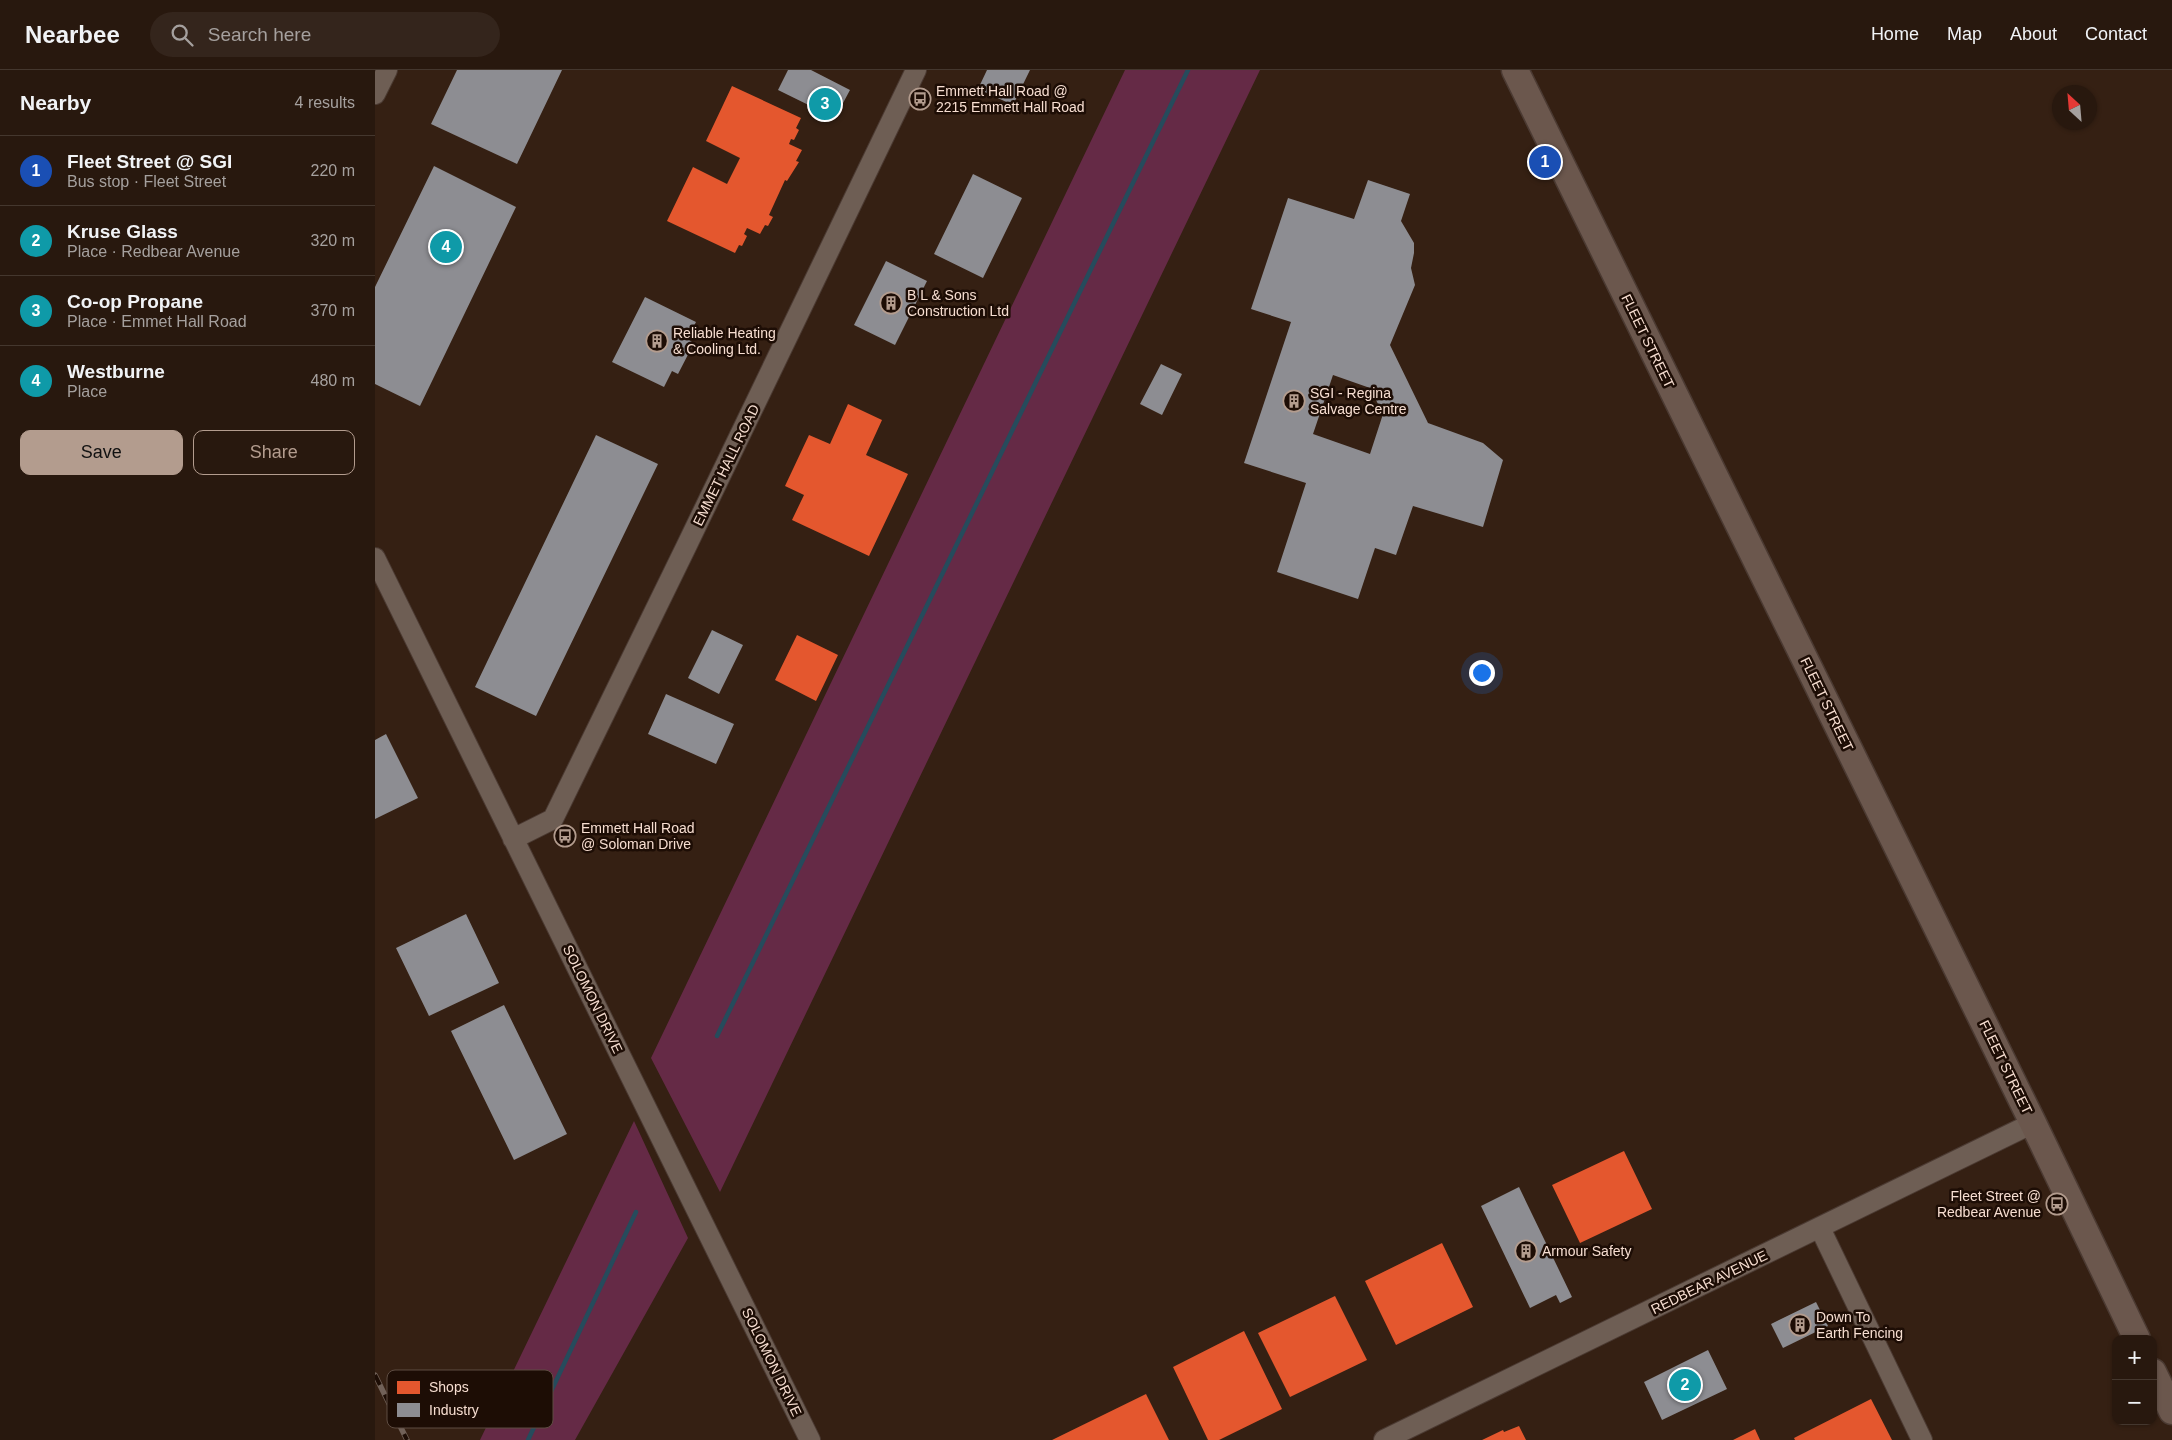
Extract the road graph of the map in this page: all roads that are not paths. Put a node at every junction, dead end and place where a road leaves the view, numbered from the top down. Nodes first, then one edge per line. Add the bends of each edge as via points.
1 (387, 70) edge
2 (916, 70) edge
3 (1515, 70) edge
4 (375, 94) edge
5 (375, 558) edge
6 (513, 839) junction
7 (2033, 1123) junction
8 (1820, 1228) junction
9 (2135, 1335) edge
10 (2157, 1380) edge
11 (2172, 1411) edge
12 (810, 1440) edge
13 (1384, 1440) edge
14 (1922, 1440) edge

1 - 4 street
2 - 6 street, EMMET HALL ROAD via 553,819
3 - 7 main road, FLEET STREET
5 - 6 street, SOLOMON DRIVE
6 - 12 street, SOLOMON DRIVE
7 - 8 street, REDBEAR AVENUE
7 - 9 main road, FLEET STREET
8 - 13 street, REDBEAR AVENUE
8 - 14 street
10 - 11 main road

